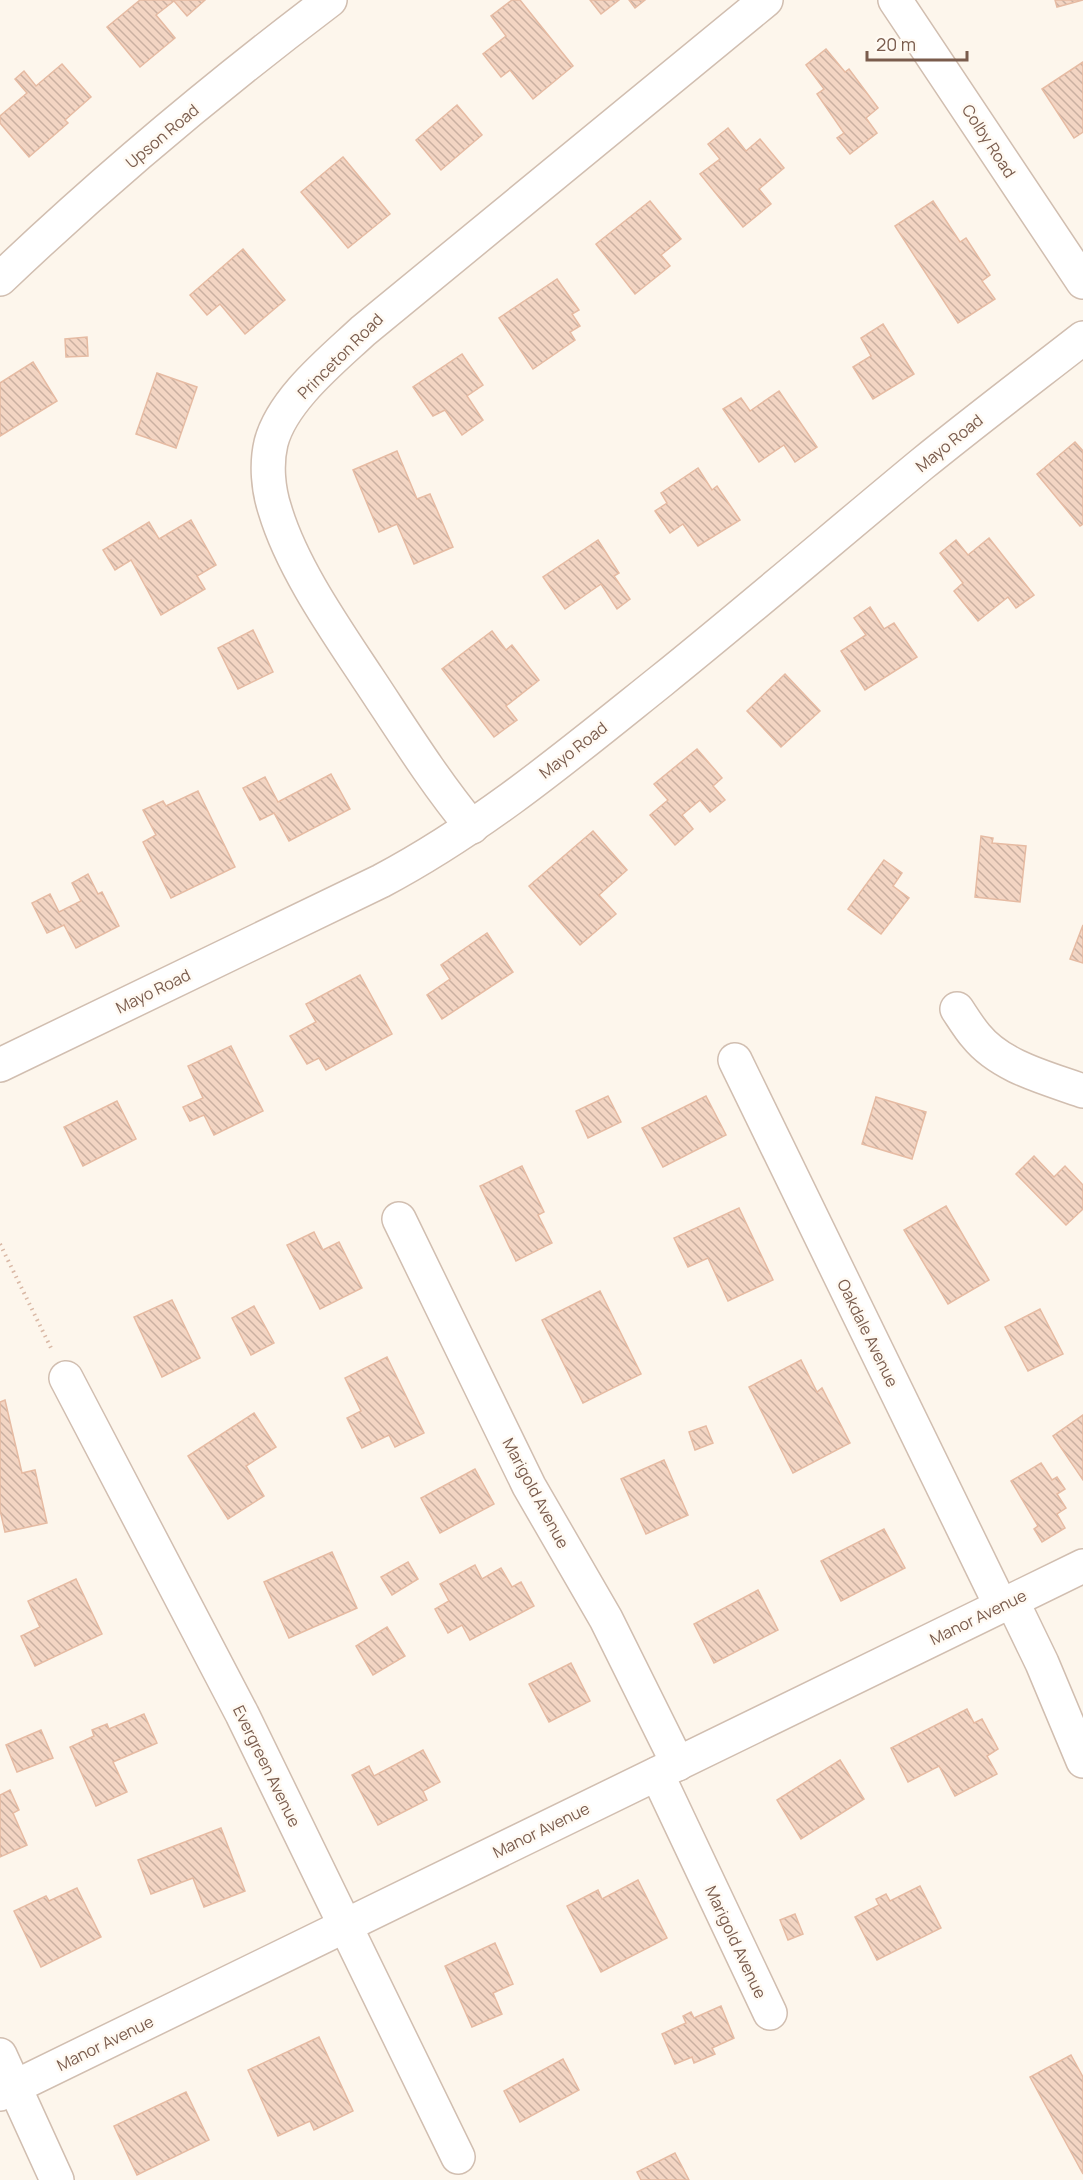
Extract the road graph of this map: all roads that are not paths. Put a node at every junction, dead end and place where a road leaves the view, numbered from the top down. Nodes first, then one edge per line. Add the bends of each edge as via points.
1 (330, 0) edge
2 (766, 0) edge
3 (895, 0) edge
4 (0, 279) edge
5 (1083, 282) edge
6 (1083, 338) edge
7 (472, 827) junction
8 (957, 1009) dead end
9 (735, 1060) dead end
10 (0, 1065) edge
11 (1083, 1091) edge
12 (399, 1219) dead end
13 (66, 1378) road end
14 (1083, 1566) edge
15 (1007, 1603) junction
16 (1083, 1761) edge
17 (667, 1769) junction
18 (345, 1926) junction
19 (770, 2013) dead end
20 (0, 2055) edge
21 (7, 2091) edge
22 (458, 2157) dead end
23 (57, 2180) edge

1 - 4 street, Upson Road via 204,100
2 - 7 street, Princeton Road via 363,331 284,414 272,442 268,476 274,509 287,543 344,642 434,778
3 - 5 street, Colby Road
6 - 7 street, Mayo Road via 923,463 627,708
7 - 10 street, Mayo Road via 381,881
8 - 11 street via 976,1037 1000,1057
9 - 15 street, Oakdale Avenue
12 - 17 street, Marigold Avenue via 529,1486 606,1619
13 - 18 street, Evergreen Avenue via 242,1714
14 - 15 street, Manor Avenue
15 - 16 street, Oakdale Avenue via 1038,1655
15 - 17 street, Manor Avenue
17 - 18 street, Manor Avenue
17 - 19 street, Marigold Avenue
18 - 21 street, Manor Avenue
18 - 22 street, Evergreen Avenue
20 - 21 street
21 - 23 street

